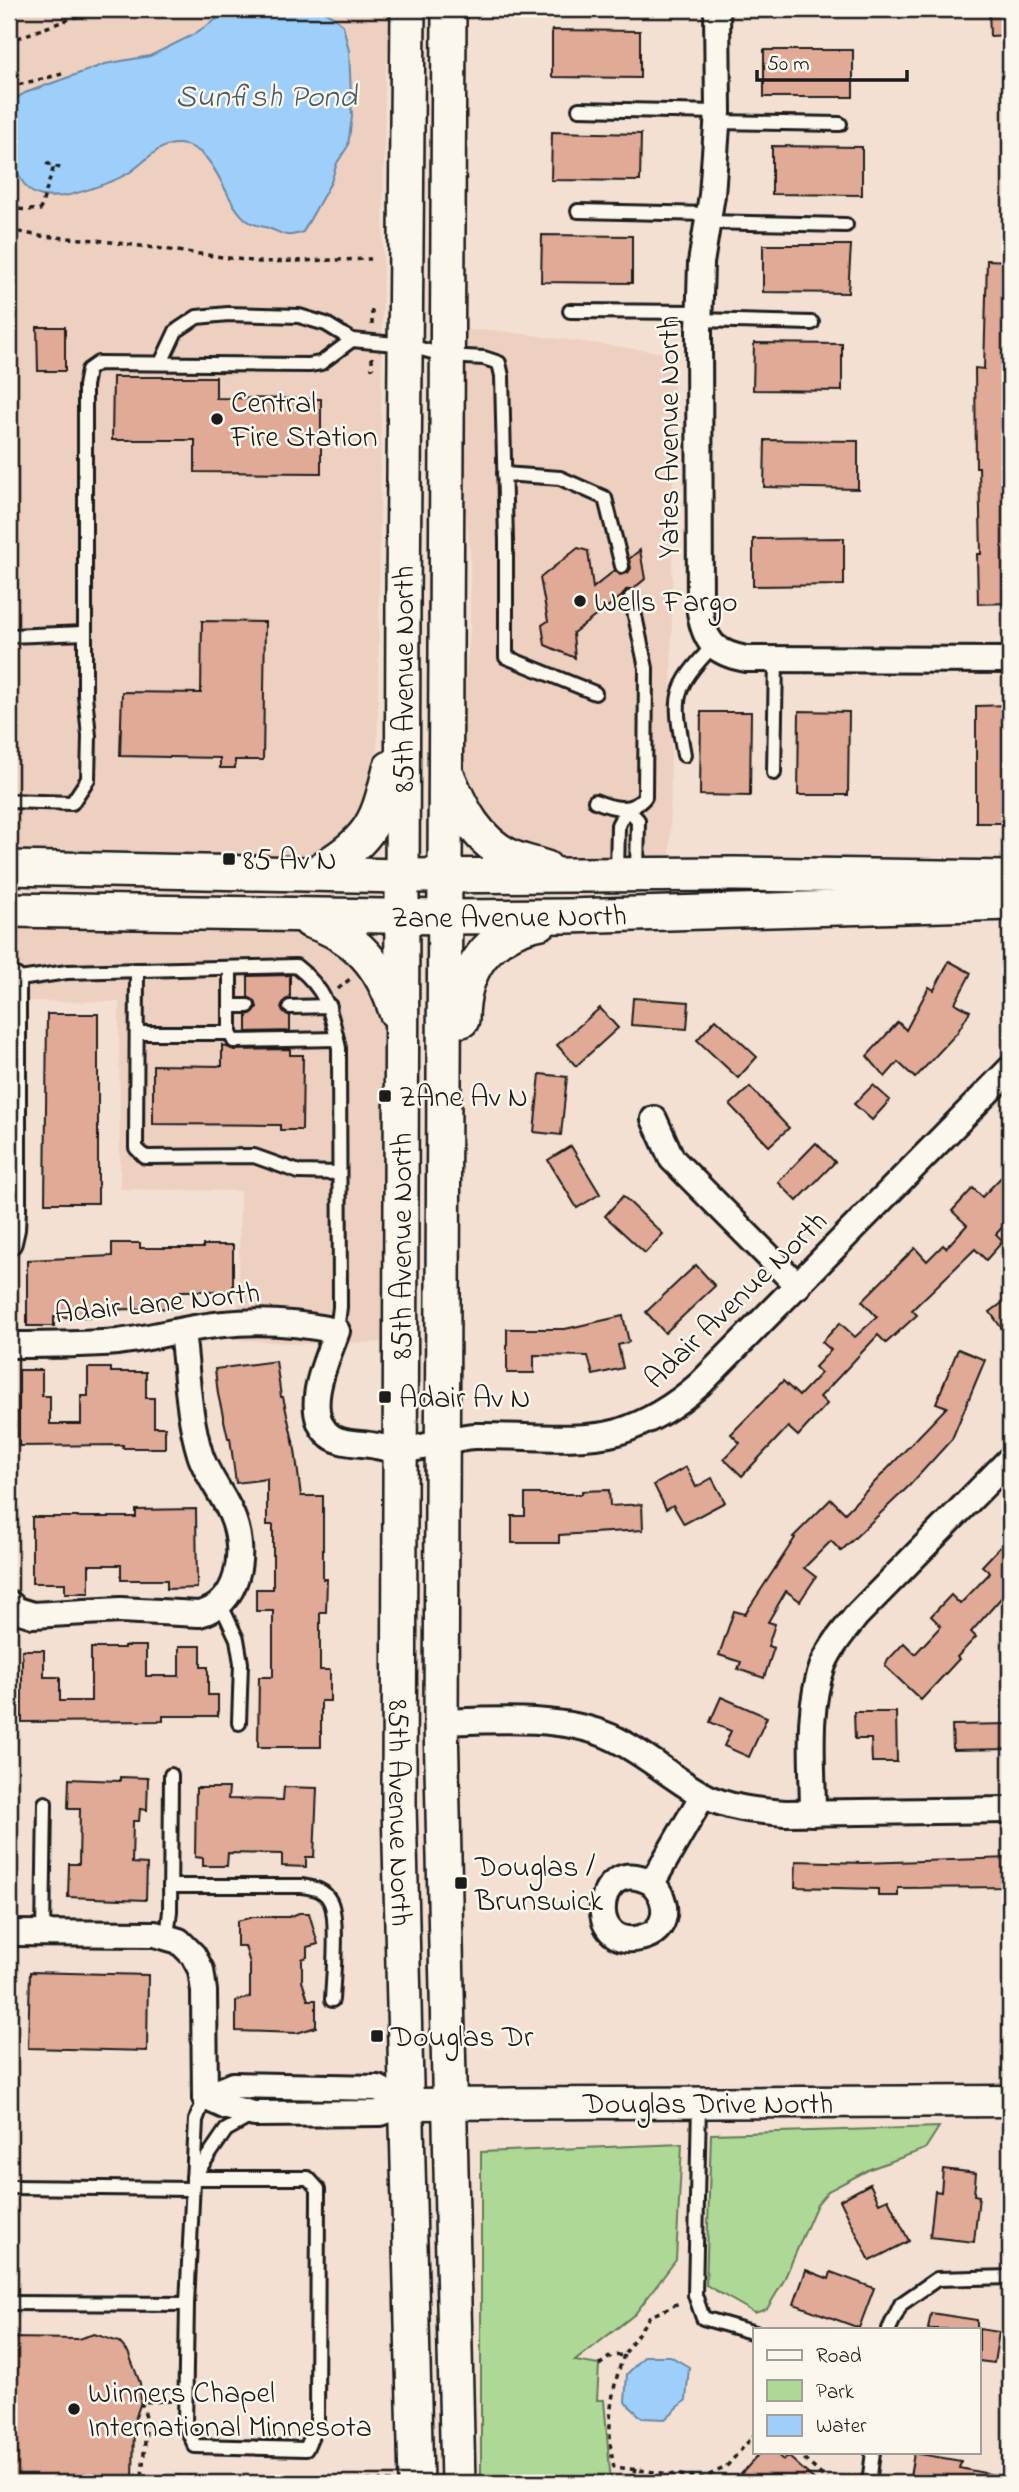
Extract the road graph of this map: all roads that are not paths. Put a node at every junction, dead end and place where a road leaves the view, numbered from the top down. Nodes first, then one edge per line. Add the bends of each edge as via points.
1 (408, 9) edge
2 (449, 9) edge
3 (580, 9) edge
4 (607, 9) edge
5 (717, 9) edge
6 (579, 109) dead end
7 (718, 117) junction
8 (840, 124) dead end
9 (578, 211) dead end
10 (708, 218) junction
11 (846, 225) dead end
12 (570, 311) dead end
13 (699, 316) junction
14 (812, 323) dead end
15 (352, 340) junction
16 (406, 345) junction
17 (447, 356) junction
18 (161, 363) junction
19 (504, 474) junction
20 (622, 566) dead end
21 (631, 597) dead end
22 (85, 633) junction
23 (9, 636) edge
24 (713, 646) junction
25 (776, 659) junction
26 (1010, 660) edge
27 (595, 693) dead end
28 (403, 711) junction
29 (684, 755) dead end
30 (445, 771) junction
31 (774, 773) dead end
32 (9, 801) edge
33 (595, 801) dead end
34 (627, 808) junction
35 (9, 868) edge
36 (313, 874) junction
37 (565, 875) junction
38 (627, 875) junction
39 (402, 876) junction
40 (445, 876) junction
41 (1010, 878) edge
42 (1010, 903) edge
43 (9, 910) edge
44 (252, 915) junction
45 (568, 916) junction
46 (403, 917) junction
47 (445, 917) junction
48 (230, 968) junction
49 (137, 970) junction
50 (11, 981) edge
51 (328, 1002) junction
52 (230, 1006) junction
53 (248, 1006) dead end
54 (290, 1007) dead end
55 (230, 1033) junction
56 (137, 1034) junction
57 (402, 1034) junction
58 (337, 1040) junction
59 (1010, 1069) edge
60 (654, 1119) dead end
61 (338, 1173) junction
62 (443, 1240) junction
63 (9, 1242) edge
64 (798, 1286) junction
65 (182, 1331) junction
66 (337, 1331) junction
67 (9, 1345) edge
68 (442, 1443) junction
69 (399, 1451) junction
70 (1010, 1459) edge
71 (9, 1603) edge
72 (221, 1605) junction
73 (441, 1722) junction
74 (240, 1723) dead end
75 (170, 1775) dead end
76 (703, 1795) junction
77 (45, 1804) dead end
78 (1010, 1810) edge
79 (813, 1813) junction
80 (652, 1883) dead end
81 (170, 1886) junction
82 (9, 1933) edge
83 (43, 1934) junction
84 (167, 1937) junction
85 (332, 2000) dead end
86 (205, 2096) junction
87 (1010, 2101) edge
88 (699, 2103) junction
89 (406, 2104) junction
90 (449, 2104) junction
91 (254, 2114) junction
92 (192, 2184) junction
93 (9, 2187) edge
94 (1010, 2277) edge
95 (9, 2303) edge
96 (187, 2304) junction
97 (889, 2328) edge
98 (753, 2332) edge
99 (873, 2454) edge
100 (416, 2483) edge
101 (458, 2483) edge
102 (869, 2483) edge

1 - 16 main road, 85th Avenue North
2 - 17 main road, 85th Avenue North
3 - 4 lane
5 - 7 street, Yates Avenue North
6 - 7 lane
7 - 8 lane
7 - 10 street, Yates Avenue North
9 - 10 lane
10 - 11 lane
10 - 13 street, Yates Avenue North
12 - 13 lane
13 - 14 lane
13 - 24 street, Yates Avenue North via 700,612 703,630
15 - 16 lane
15 - 18 lane via 321,363 309,365
15 - 18 lane via 326,324 299,316 197,317 176,331
16 - 17 lane
16 - 28 main road, 85th Avenue North
17 - 19 lane via 499,363
17 - 30 main road, 85th Avenue North
18 - 22 lane via 98,363 88,370
19 - 20 lane via 561,478 605,498
19 - 27 lane via 506,657
21 - 34 lane via 646,668 645,797
22 - 23 lane
22 - 32 lane via 88,779 72,803
24 - 25 street via 746,659
24 - 29 lane via 688,672 680,688 677,710
25 - 26 street
25 - 31 lane
28 - 36 main road via 377,817 361,840
28 - 39 main road, 85th Avenue North
30 - 37 main road via 464,814 480,833 508,855
30 - 40 main road, 85th Avenue North
33 - 34 lane
34 - 38 lane via 618,825
34 - 38 lane via 638,820
35 - 36 main road, Zane Avenue North
36 - 39 main road, Zane Avenue North
37 - 38 main road, Zane Avenue North
37 - 40 main road, Zane Avenue North
38 - 41 main road, Zane Avenue North
39 - 40 main road, Zane Avenue North
39 - 46 main road, 85th Avenue North
40 - 47 main road, 85th Avenue North
42 - 45 main road, Zane Avenue North
43 - 44 main road, Zane Avenue North
44 - 46 main road, Zane Avenue North
44 - 57 main road via 302,918 354,943 366,953 389,990
45 - 47 main road, Zane Avenue North
45 - 62 main road via 510,933 484,953 467,979 462,1001 459,1193
46 - 47 main road, Zane Avenue North
46 - 57 main road, 85th Avenue North
47 - 62 main road, 85th Avenue North
48 - 49 lane
48 - 51 lane via 296,966
48 - 52 lane
49 - 50 lane via 67,972
49 - 56 lane
50 - 63 street via 13,1209
51 - 54 lane
51 - 58 lane
52 - 53 lane
52 - 55 lane
55 - 56 lane
55 - 58 lane via 234,1041
56 - 61 lane via 136,1148 145,1157 254,1156 299,1172
57 - 69 main road, 85th Avenue North
58 - 61 lane
59 - 64 street, Adair Avenue North
60 - 64 street via 673,1159
61 - 66 lane
62 - 68 main road, 85th Avenue North
64 - 68 street, Adair Avenue North via 700,1384 645,1422 615,1433 471,1436
65 - 66 street, Adair Lane North via 266,1322
65 - 67 street, Adair Lane North via 118,1342
65 - 72 street via 200,1455 237,1531 236,1578
66 - 69 street via 319,1383 318,1421 337,1440
68 - 69 street, Adair Avenue North
68 - 73 main road, 85th Avenue North
69 - 89 main road, 85th Avenue North via 399,1817
70 - 79 street via 837,1639 823,1666 816,1695
71 - 72 street via 33,1615 120,1610 199,1614
72 - 74 lane via 239,1651
73 - 76 street via 537,1721 609,1736
73 - 90 main road, 85th Avenue North
75 - 81 lane
76 - 79 street via 757,1811
76 - 80 street
77 - 83 lane
78 - 79 street
81 - 84 lane
81 - 85 lane via 302,1886 325,1894 332,1902 334,1924
82 - 83 street
83 - 84 street
84 - 86 street via 179,1941 201,1970
86 - 89 street, Douglas Drive North via 233,2085 378,2088
86 - 91 street, Douglas Drive North
86 - 92 lane via 196,2120
87 - 88 street, Douglas Drive North
88 - 90 street, Douglas Drive North
88 - 98 lane via 695,2295 703,2318
89 - 90 street, Douglas Drive North
89 - 91 street, Douglas Drive North via 382,2113
89 - 100 main road, 85th Avenue North
90 - 101 main road, 85th Avenue North
91 - 92 lane via 226,2130
92 - 93 lane
92 - 96 lane
92 - 96 lane via 309,2178 318,2189 317,2424 306,2449 195,2446 185,2425
94 - 97 lane via 937,2278 901,2304
95 - 96 lane
99 - 102 lane

